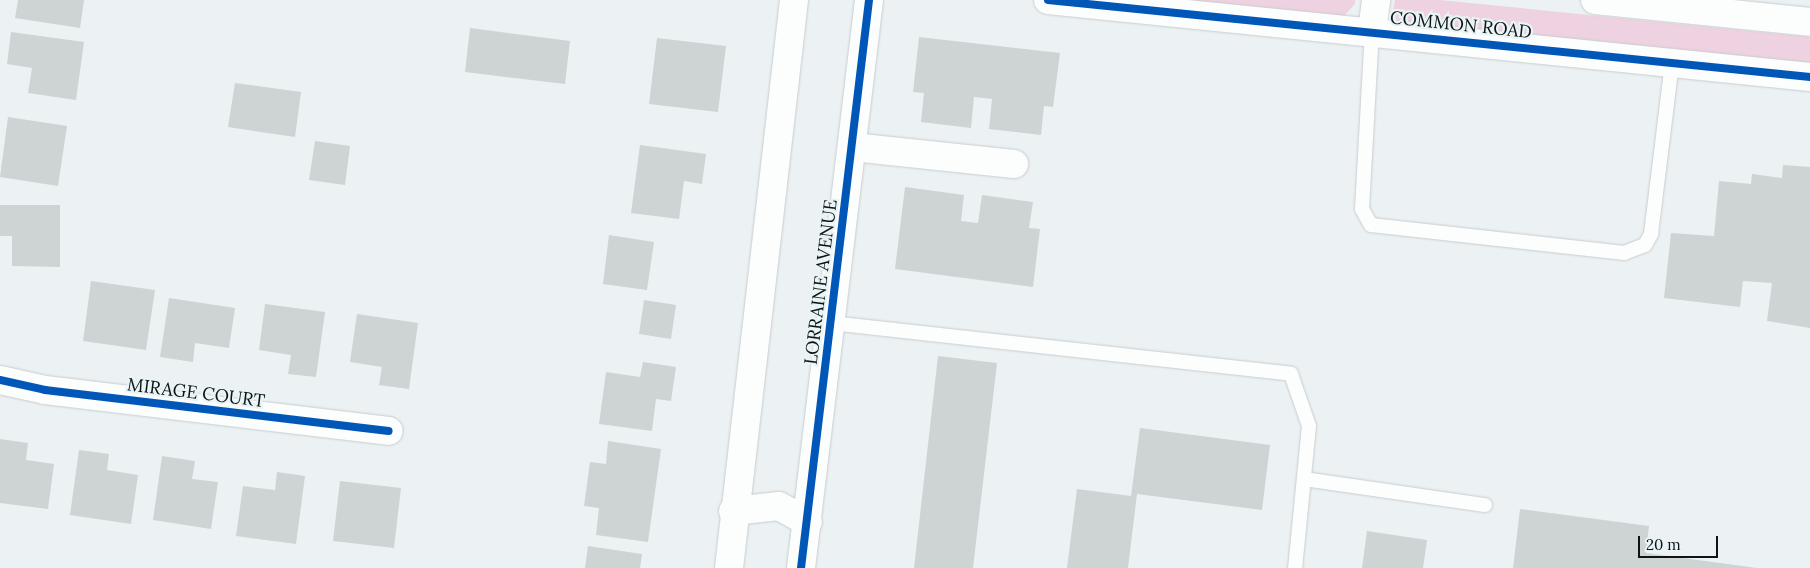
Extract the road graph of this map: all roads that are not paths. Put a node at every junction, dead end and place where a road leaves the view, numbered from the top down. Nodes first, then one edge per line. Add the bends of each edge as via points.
1 (794, 0) edge
2 (870, 0) edge
3 (1048, 0) edge
4 (1376, 0) edge
5 (1595, 0) edge
6 (1810, 22) edge
7 (1372, 30) junction
8 (1672, 63) junction
9 (1810, 77) edge
10 (852, 147) junction
11 (1014, 164) dead end
12 (831, 323) junction
13 (0, 380) edge
14 (388, 430) dead end
15 (1304, 479) junction
16 (1485, 505) dead end
17 (733, 510) junction
18 (808, 522) junction
19 (729, 568) edge
20 (801, 568) edge
21 (1295, 568) edge

1 - 17 street
2 - 10 street, LORRAINE AVENUE
3 - 7 street, COMMON ROAD
4 - 7 street
5 - 6 street
7 - 8 street, COMMON ROAD
7 - 8 lane via 1362,209 1371,225 1624,253 1645,245 1651,234
8 - 9 street, COMMON ROAD
10 - 11 street
10 - 12 street, LORRAINE AVENUE
12 - 15 lane via 1291,374 1309,426
12 - 18 street, LORRAINE AVENUE
13 - 14 street, MIRAGE COURT via 45,390
15 - 16 lane
15 - 21 lane
17 - 18 street via 779,506
17 - 19 street
18 - 20 street, LORRAINE AVENUE

